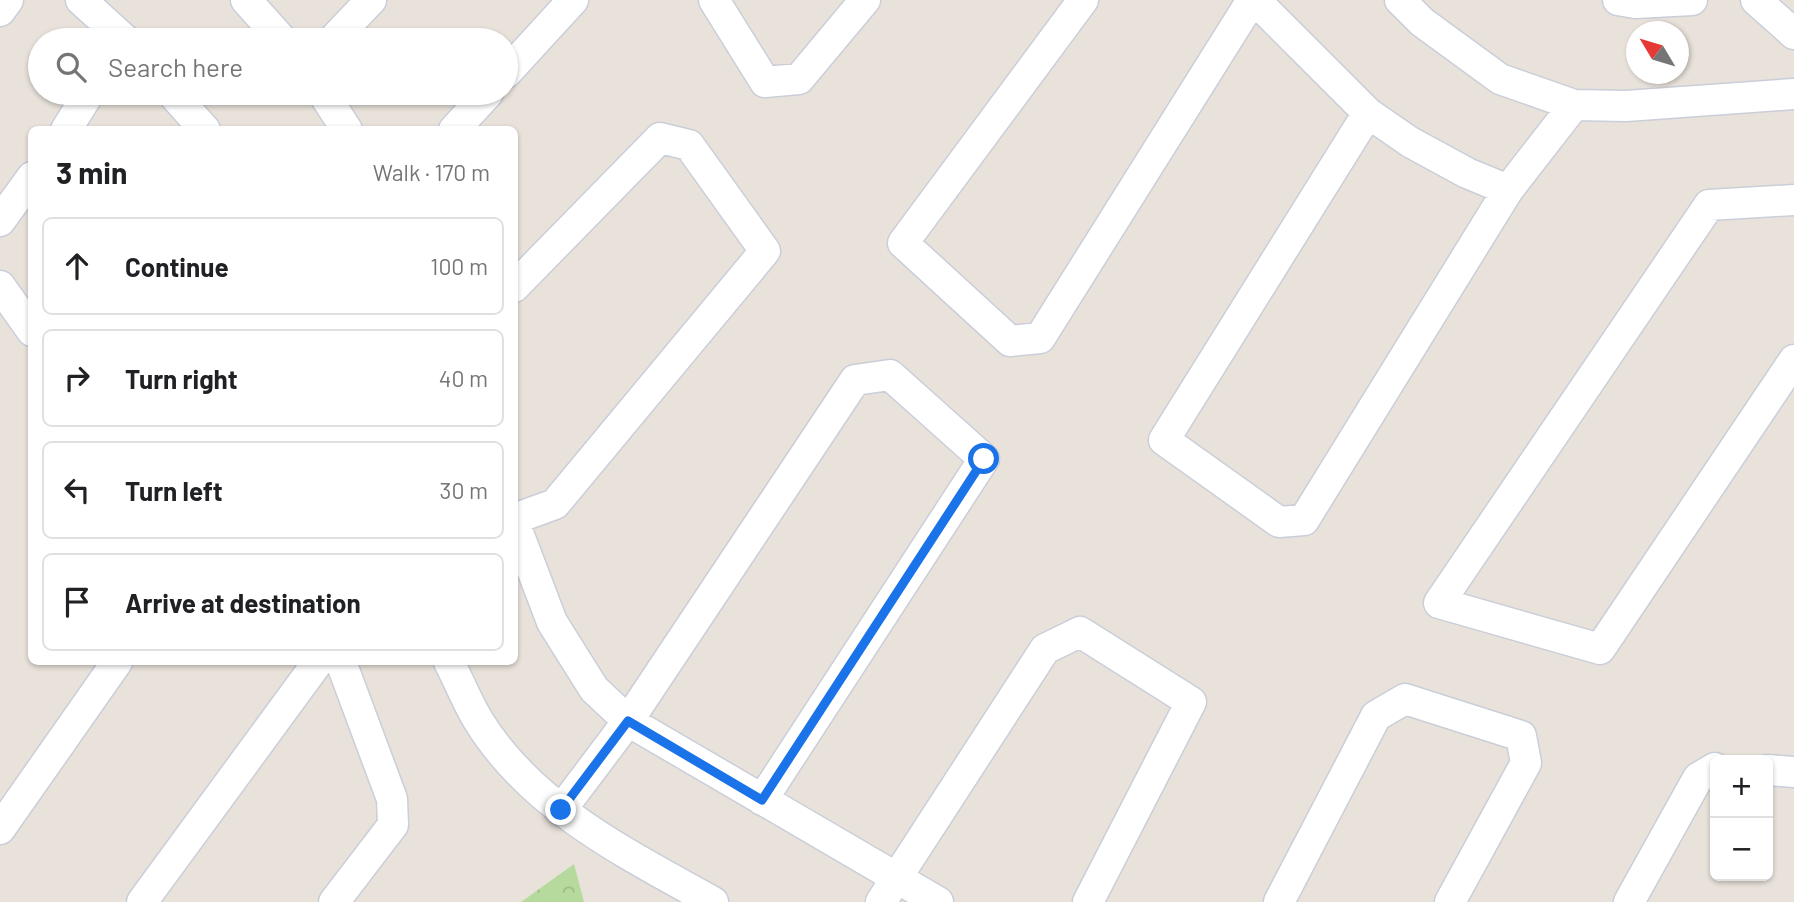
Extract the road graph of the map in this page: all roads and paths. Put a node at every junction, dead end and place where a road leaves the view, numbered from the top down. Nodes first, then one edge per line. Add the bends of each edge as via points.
1 (8, 0) edge
2 (81, 0) edge
3 (246, 0) edge
4 (370, 0) edge
5 (573, 0) edge
6 (714, 0) edge
7 (865, 0) edge
8 (1083, 0) edge
9 (1254, 0) edge
10 (1400, 0) edge
11 (1618, 0) edge
12 (1692, 0) edge
13 (1756, 0) edge
14 (0, 11) edge
15 (111, 28) edge
16 (271, 28) edge
17 (344, 28) edge
18 (1794, 34) edge
19 (518, 60) edge
20 (1794, 94) edge
21 (83, 105) edge
22 (183, 105) edge
23 (330, 105) edge
24 (477, 105) edge
25 (1574, 105) junction
26 (1368, 113) junction
27 (72, 126) edge
28 (201, 126) edge
29 (344, 126) edge
30 (458, 126) edge
31 (28, 182) edge
32 (1508, 190) junction
33 (1794, 200) edge
34 (0, 221) edge
35 (518, 283) edge
36 (0, 286) edge
37 (28, 325) edge
38 (1794, 360) edge
39 (518, 519) edge
40 (518, 532) edge
41 (115, 665) edge
42 (316, 665) edge
43 (342, 665) edge
44 (450, 665) edge
45 (628, 721) junction
46 (1773, 770) edge
47 (1710, 771) edge
48 (1794, 772) edge
49 (762, 800) junction
50 (561, 810) junction
51 (0, 829) edge
52 (888, 890) edge
53 (142, 902) edge
54 (334, 902) edge
55 (713, 902) edge
56 (938, 902) edge
57 (1088, 902) edge
58 (1279, 902) edge
59 (1450, 902) edge
60 (1629, 902) edge

1 - 14 street
2 - 15 street
3 - 16 street
4 - 17 street
5 - 19 street
6 - 7 street via 765,82 799,79
8 - 9 street via 902,243 1010,341 1040,338
9 - 26 street
10 - 25 street via 1422,22 1500,79
11 - 12 street
13 - 18 street
20 - 25 street via 1626,106
21 - 27 street
22 - 28 street
23 - 29 street
24 - 30 street
25 - 32 street
26 - 32 street via 1410,142
26 - 32 street via 1164,440 1279,522 1304,520
31 - 34 street
33 - 38 street via 1710,205 1439,603 1600,649
35 - 39 street via 660,138 689,145 765,251 555,504
36 - 37 street
40 - 45 street via 552,622 594,689
41 - 51 street
42 - 53 street
43 - 54 street via 392,799 393,825
44 - 50 street via 485,730 515,768
45 - 49 street
45 - 49 street via 855,380 890,375 984,459
45 - 50 street
46 - 48 street
47 - 60 street via 1698,778
49 - 52 street
50 - 55 street via 616,848
52 - 56 street
52 - 57 street via 1045,649 1080,632 1191,702
58 - 59 street via 1376,716 1405,699 1521,736 1526,763

